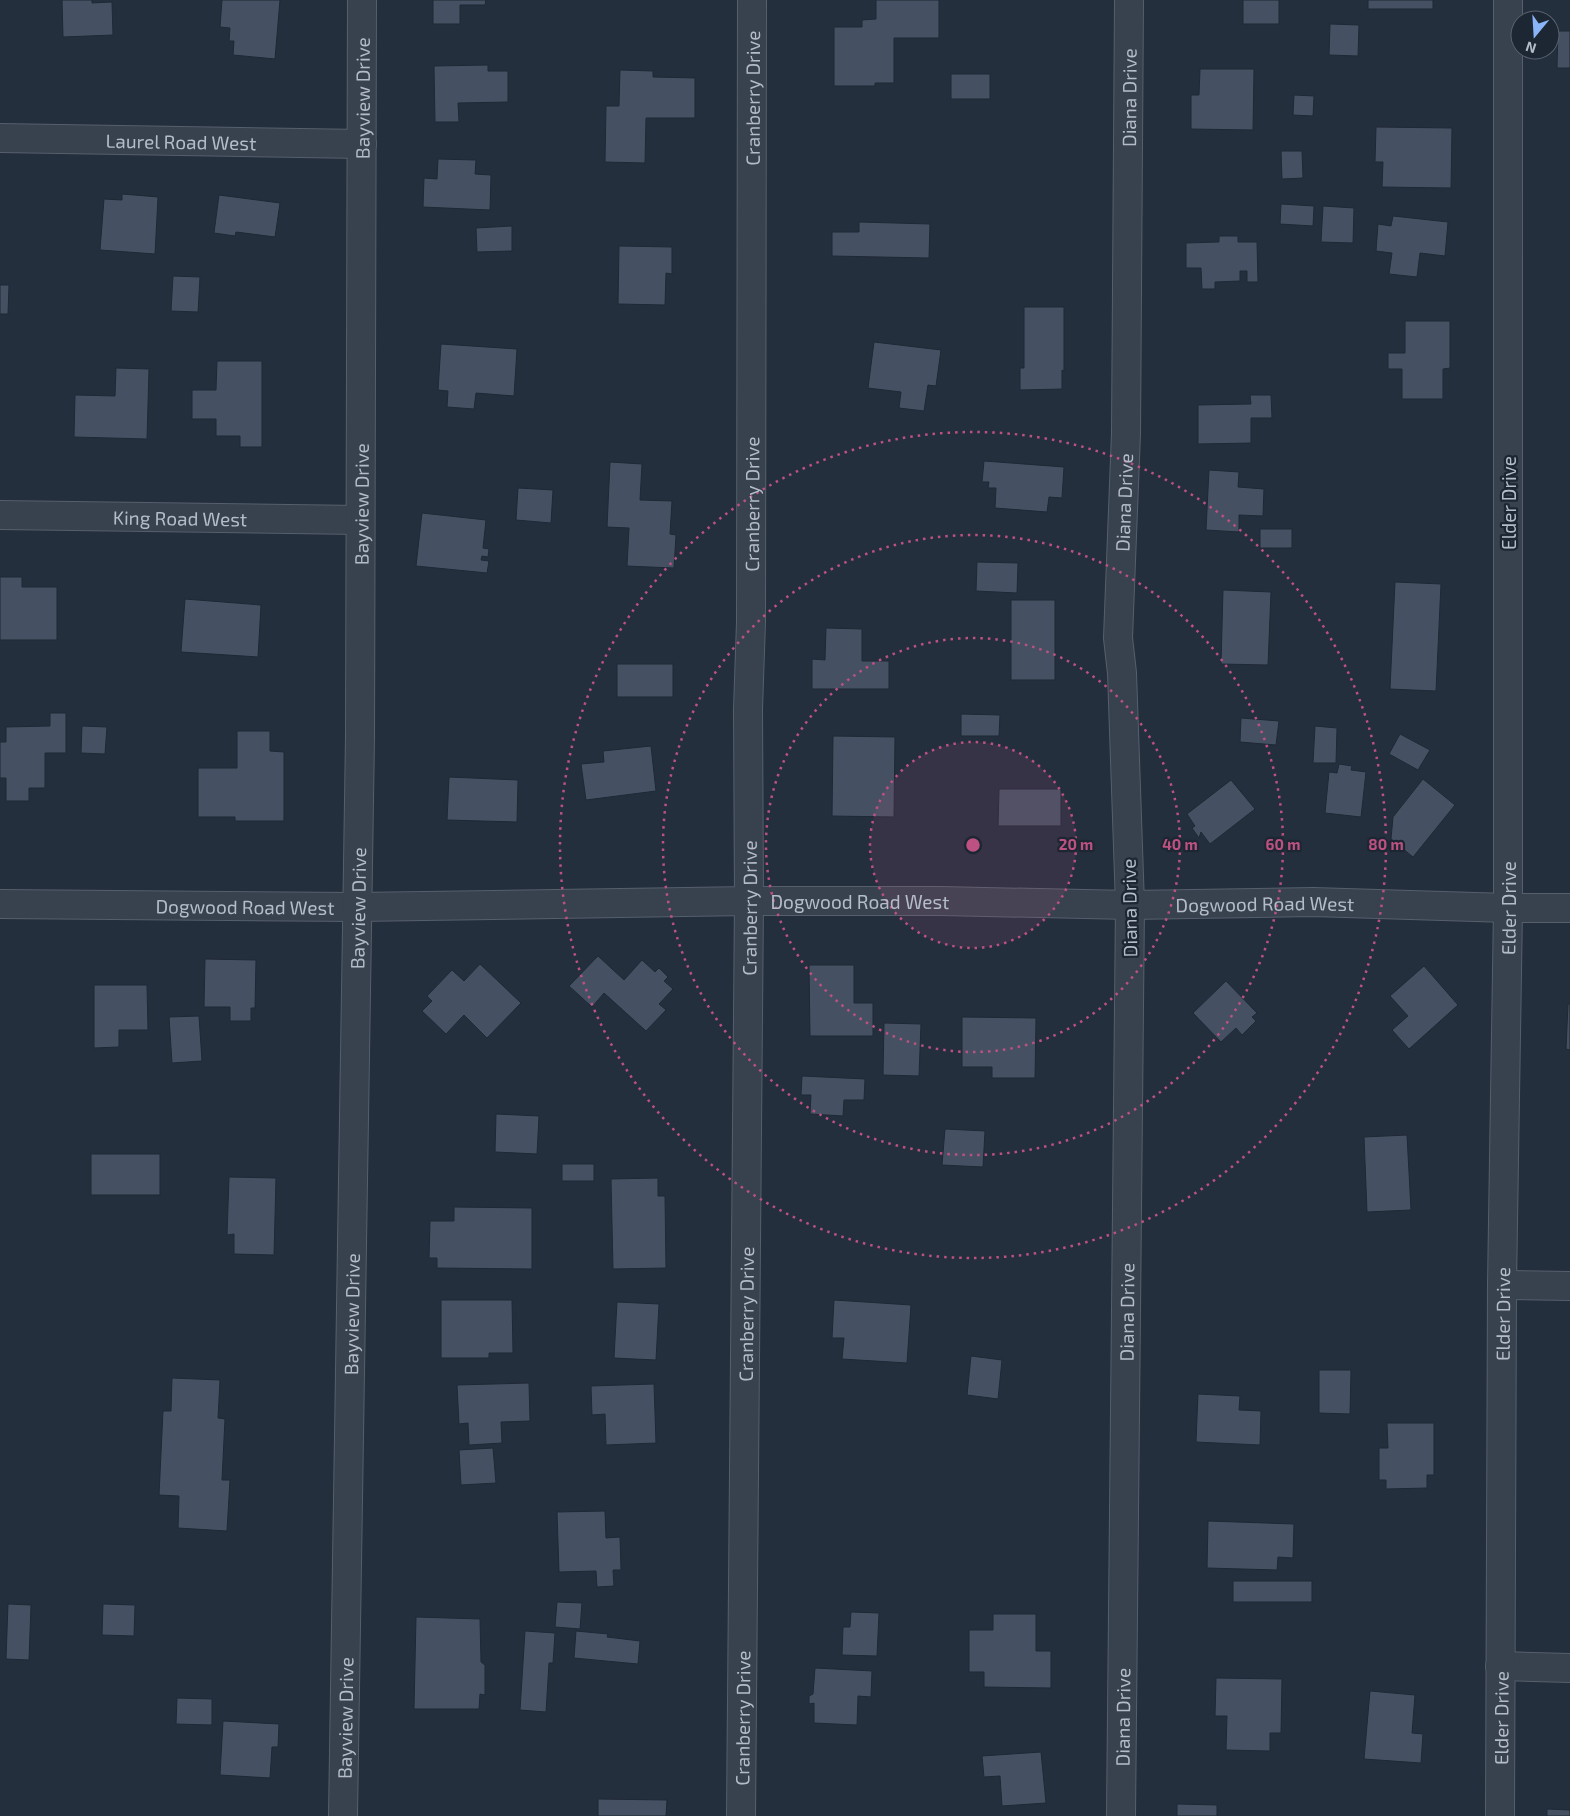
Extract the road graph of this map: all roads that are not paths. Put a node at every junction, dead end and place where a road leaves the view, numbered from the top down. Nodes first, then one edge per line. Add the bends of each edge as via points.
1 (362, 0) edge
2 (752, 0) edge
3 (1129, 0) edge
4 (1508, 0) edge
5 (0, 138) edge
6 (362, 144) junction
7 (0, 515) edge
8 (360, 520) junction
9 (749, 901) junction
10 (0, 904) edge
11 (1130, 905) junction
12 (356, 907) junction
13 (1508, 908) junction
14 (1570, 908) edge
15 (1502, 1285) junction
16 (1570, 1286) edge
17 (1500, 1666) junction
18 (1570, 1668) edge
19 (342, 1816) edge
20 (741, 1816) edge
21 (1121, 1816) edge
22 (1500, 1816) edge

1 - 6 street, Bayview Drive
2 - 9 street, Cranberry Drive
3 - 11 street, Diana Drive via 1126,433 1118,638
4 - 13 street, Elder Drive
5 - 6 street, Laurel Road West
6 - 8 street, Bayview Drive
7 - 8 street, King Road West
8 - 12 street, Bayview Drive
9 - 11 street, Dogwood Road West
9 - 12 street, Dogwood Road West
9 - 20 street, Cranberry Drive
10 - 12 street, Dogwood Road West
11 - 13 street, Dogwood Road West via 1313,902
11 - 21 street, Diana Drive
12 - 19 street, Bayview Drive
13 - 14 street, Dogwood Road West
13 - 15 street, Elder Drive
15 - 16 street
15 - 17 street, Elder Drive
17 - 18 street
17 - 22 street, Elder Drive

